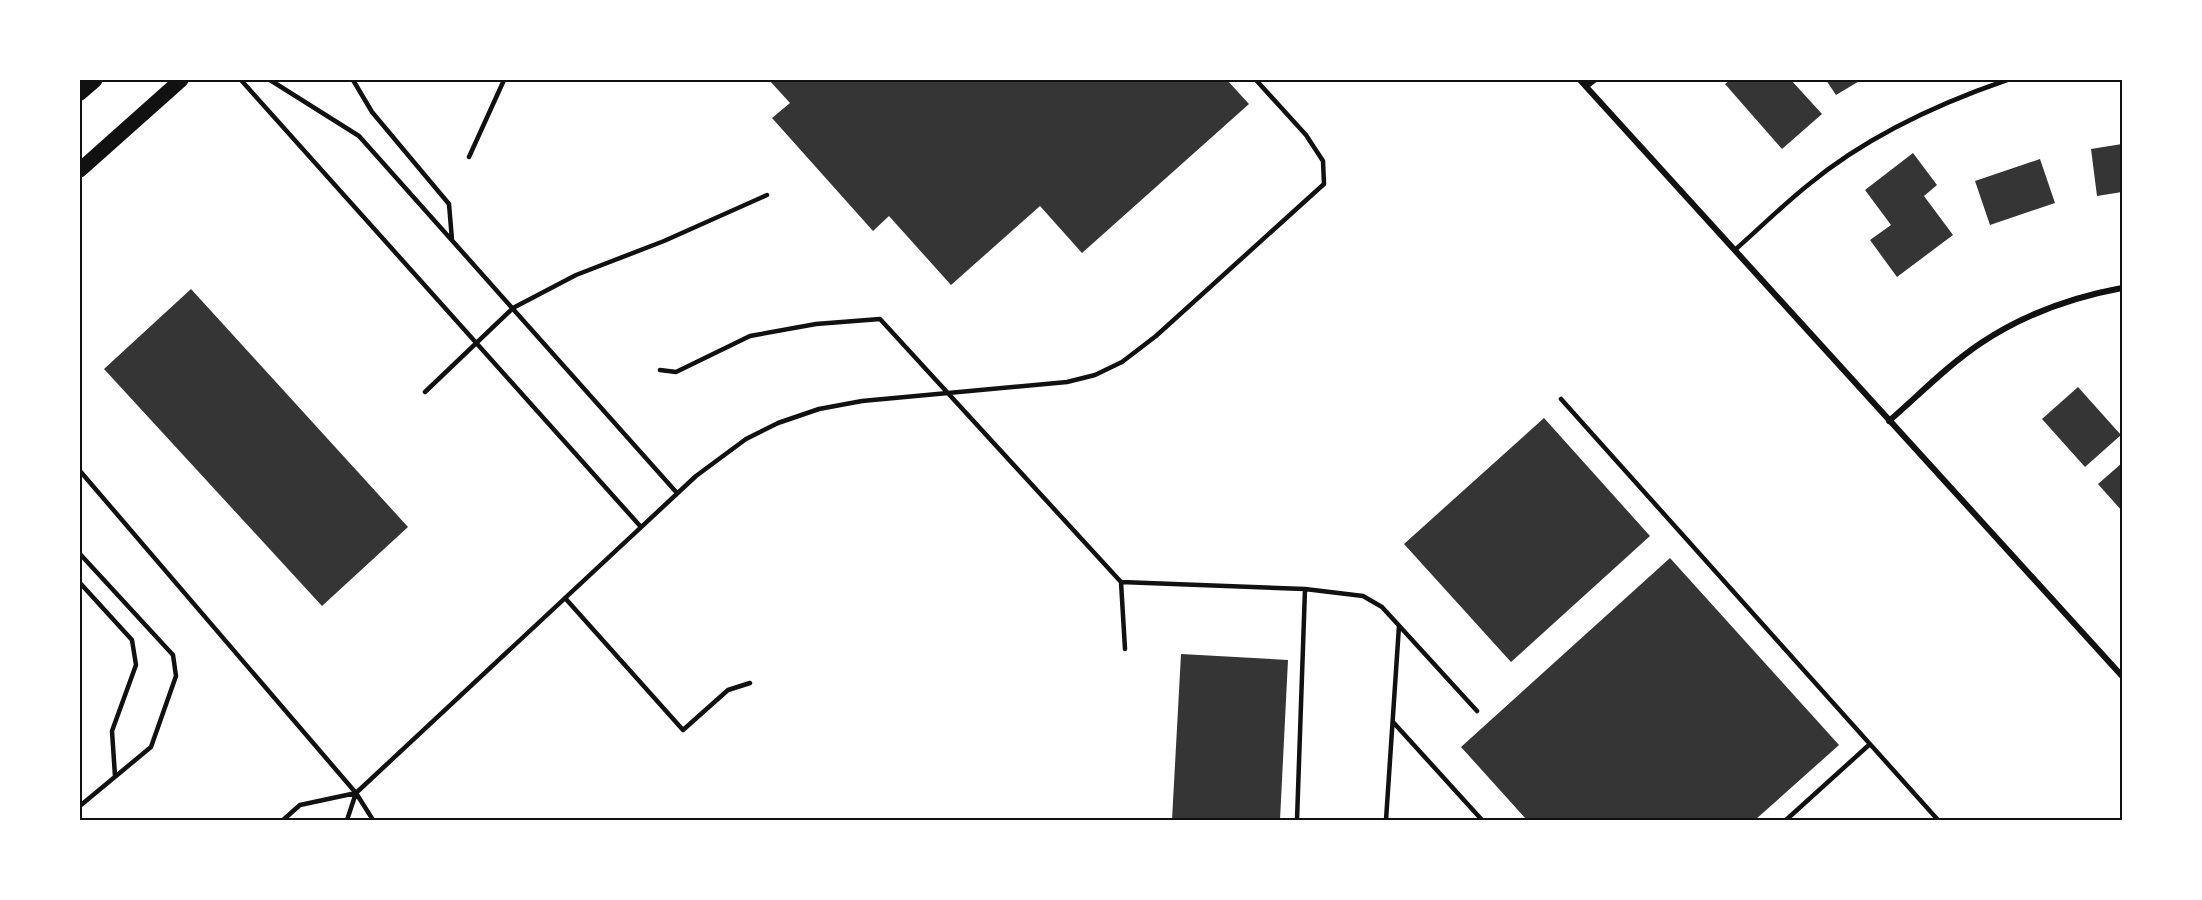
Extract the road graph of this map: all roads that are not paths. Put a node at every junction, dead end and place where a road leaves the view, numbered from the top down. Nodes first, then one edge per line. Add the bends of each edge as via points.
1 (95, 80) edge
2 (181, 80) edge
3 (241, 80) edge
4 (270, 80) edge
5 (353, 80) edge
6 (504, 80) edge
7 (1256, 80) edge
8 (1580, 80) edge
9 (1594, 80) edge
10 (2007, 80) edge
11 (1586, 86) junction
12 (80, 93) edge
13 (469, 157) dead end
14 (80, 170) edge
15 (767, 195) dead end
16 (452, 240) junction
17 (1736, 249) junction
18 (2122, 288) edge
19 (513, 308) junction
20 (476, 343) junction
21 (660, 370) dead end
22 (425, 392) dead end
23 (947, 393) junction
24 (1561, 399) dead end
25 (1889, 421) junction
26 (80, 471) edge
27 (677, 493) junction
28 (641, 527) junction
29 (80, 554) edge
30 (1120, 582) junction
31 (80, 583) edge
32 (1305, 589) junction
33 (565, 598) junction
34 (1399, 626) junction
35 (1125, 649) dead end
36 (2122, 676) edge
37 (750, 684) dead end
38 (1477, 711) dead end
39 (1393, 722) junction
40 (1870, 744) junction
41 (115, 776) junction
42 (356, 793) junction
43 (80, 803) edge
44 (283, 820) edge
45 (347, 820) edge
46 (373, 820) edge
47 (1297, 820) edge
48 (1386, 820) edge
49 (1482, 820) edge
50 (1786, 820) edge
51 (1938, 820) edge

1 - 12 main road
2 - 14 main road
3 - 20 lane
4 - 16 lane via 359,136
5 - 16 lane via 372,112 449,204
6 - 13 lane
7 - 23 lane via 1306,135 1323,161 1324,184 1122,362 1067,382
8 - 11 street
9 - 11 street
10 - 17 lane via 1919,114 1874,140 1809,184
11 - 17 street
15 - 19 lane via 576,275
16 - 19 lane
17 - 25 street
18 - 25 street via 2045,309 2011,326 1980,344
19 - 20 lane
19 - 27 lane
20 - 22 lane
20 - 28 lane
21 - 23 lane via 676,372 750,336 816,324 880,319
23 - 27 lane via 862,401 819,409 778,423 746,439
23 - 30 lane
24 - 40 lane
25 - 36 street
26 - 42 lane
27 - 28 lane
28 - 33 lane
29 - 41 lane via 173,655 176,676 151,747
30 - 32 lane
30 - 35 lane
31 - 41 lane via 132,640 136,665 112,731
32 - 34 lane via 1363,596
32 - 47 lane
33 - 37 lane via 683,730 728,690
33 - 42 lane
34 - 38 lane
34 - 39 lane
39 - 48 lane
39 - 49 lane
40 - 50 lane
40 - 51 lane
41 - 43 lane
42 - 44 lane via 300,805
42 - 45 lane
42 - 46 lane

